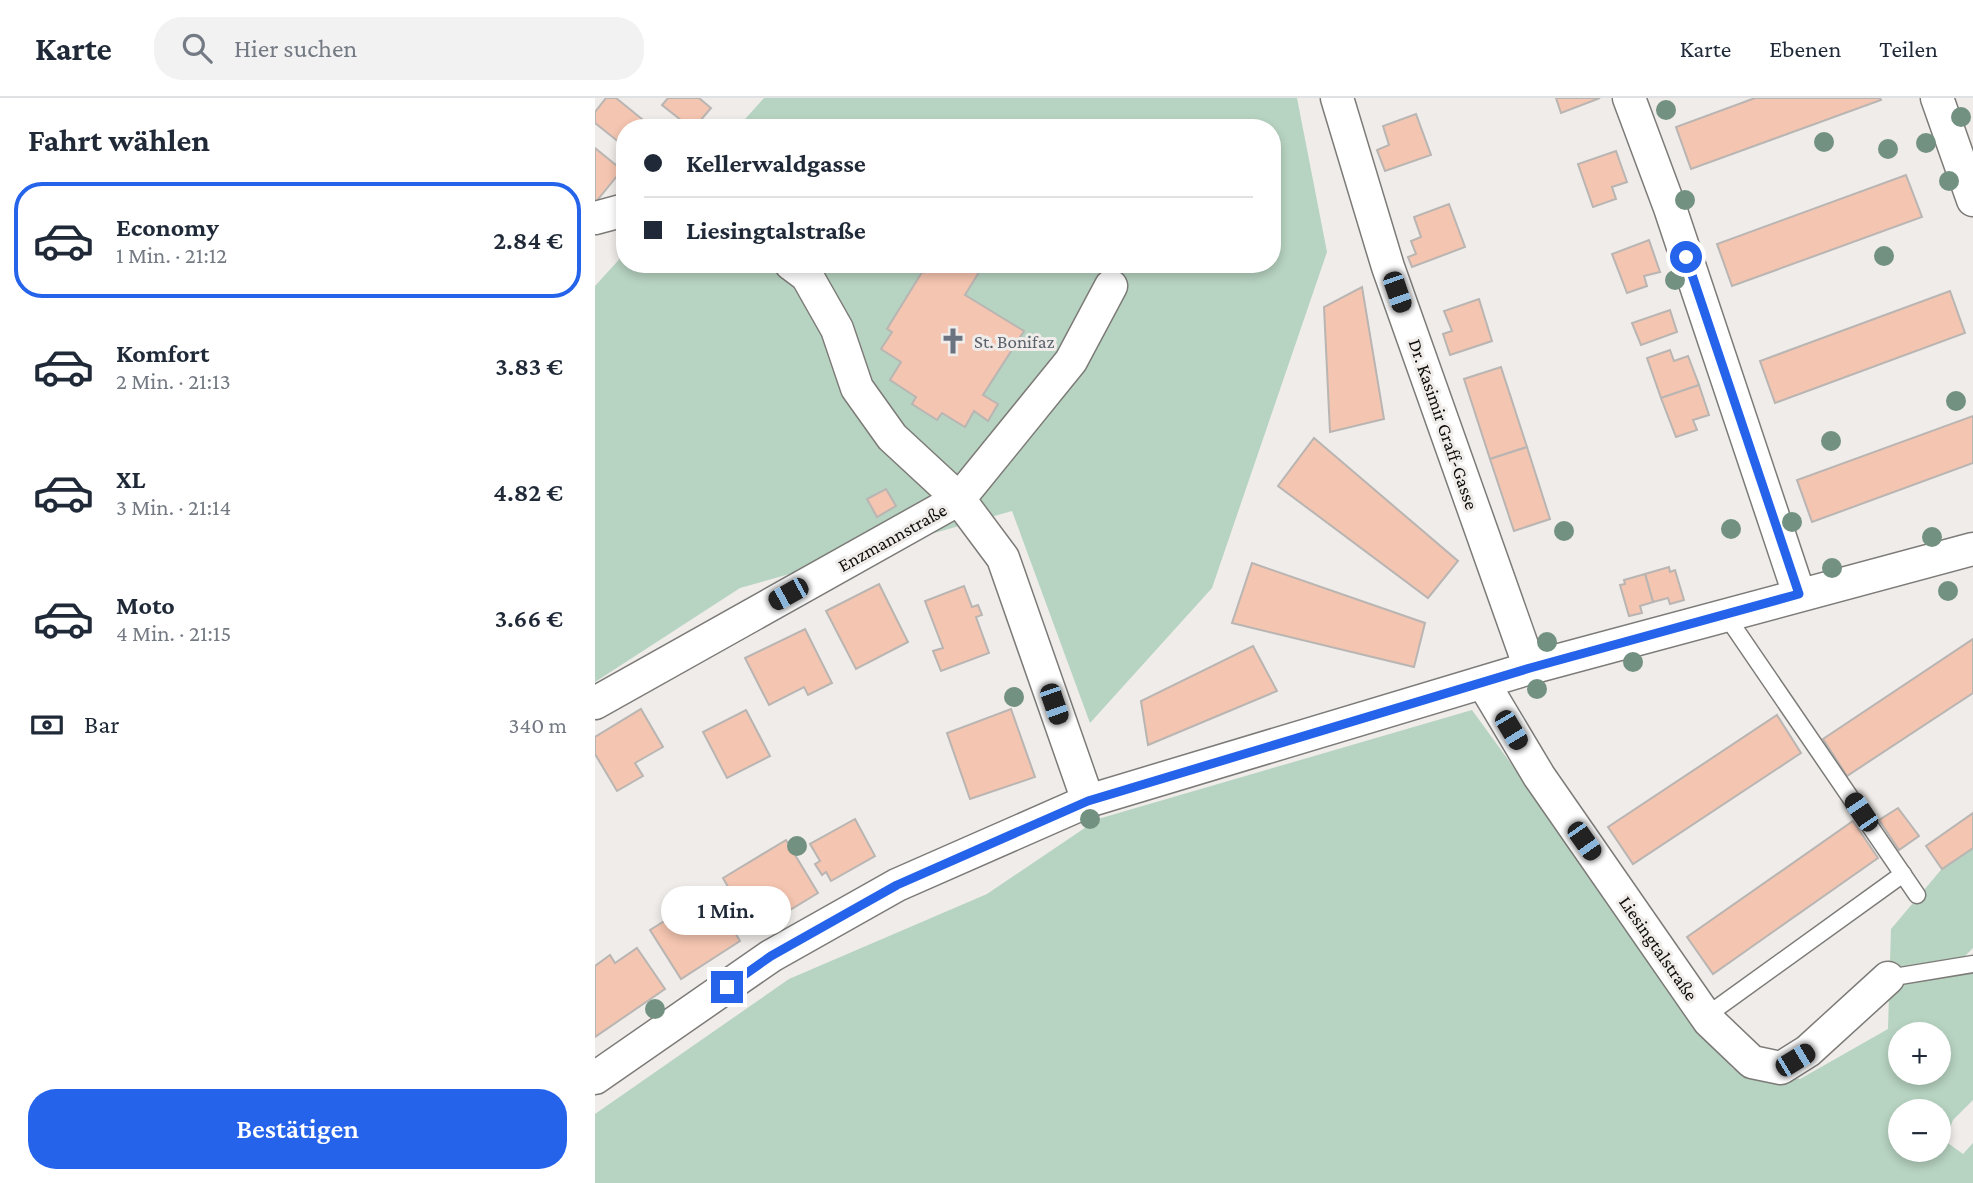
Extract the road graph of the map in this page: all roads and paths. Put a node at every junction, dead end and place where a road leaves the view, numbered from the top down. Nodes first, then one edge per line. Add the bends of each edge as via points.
1 (1336, 98) edge
2 (1629, 98) edge
3 (1937, 98) edge
4 (1973, 200) edge
5 (616, 212) edge
6 (595, 218) edge
7 (803, 273) edge
8 (1111, 286) dead end
9 (959, 499) junction
10 (1973, 549) edge
11 (1799, 594) junction
12 (1725, 614) junction
13 (1530, 668) junction
14 (1484, 684) junction
15 (595, 703) edge
16 (1088, 801) junction
17 (1903, 874) junction
18 (1917, 895) dead end
19 (1973, 964) edge
20 (1888, 978) joint
21 (1706, 1016) junction
22 (595, 1078) edge

1 - 13 street, Dr. Kasimir Graff-Gasse via 1388,267
2 - 11 street
3 - 4 street
5 - 6 street
7 - 9 street via 837,329 857,388 892,437
8 - 9 street, Enzmannstraße via 1071,361
9 - 15 street, Enzmannstraße
9 - 16 street via 1003,558
10 - 11 street
11 - 12 street
12 - 13 street
12 - 17 lane
13 - 14 street
14 - 16 street
14 - 21 street, Liesingtalstraße via 1539,776
16 - 22 street via 897,885 771,956
17 - 18 lane
17 - 21 lane
19 - 20 lane
20 - 21 street, Liesingtalstraße via 1808,1051 1781,1068 1752,1062

